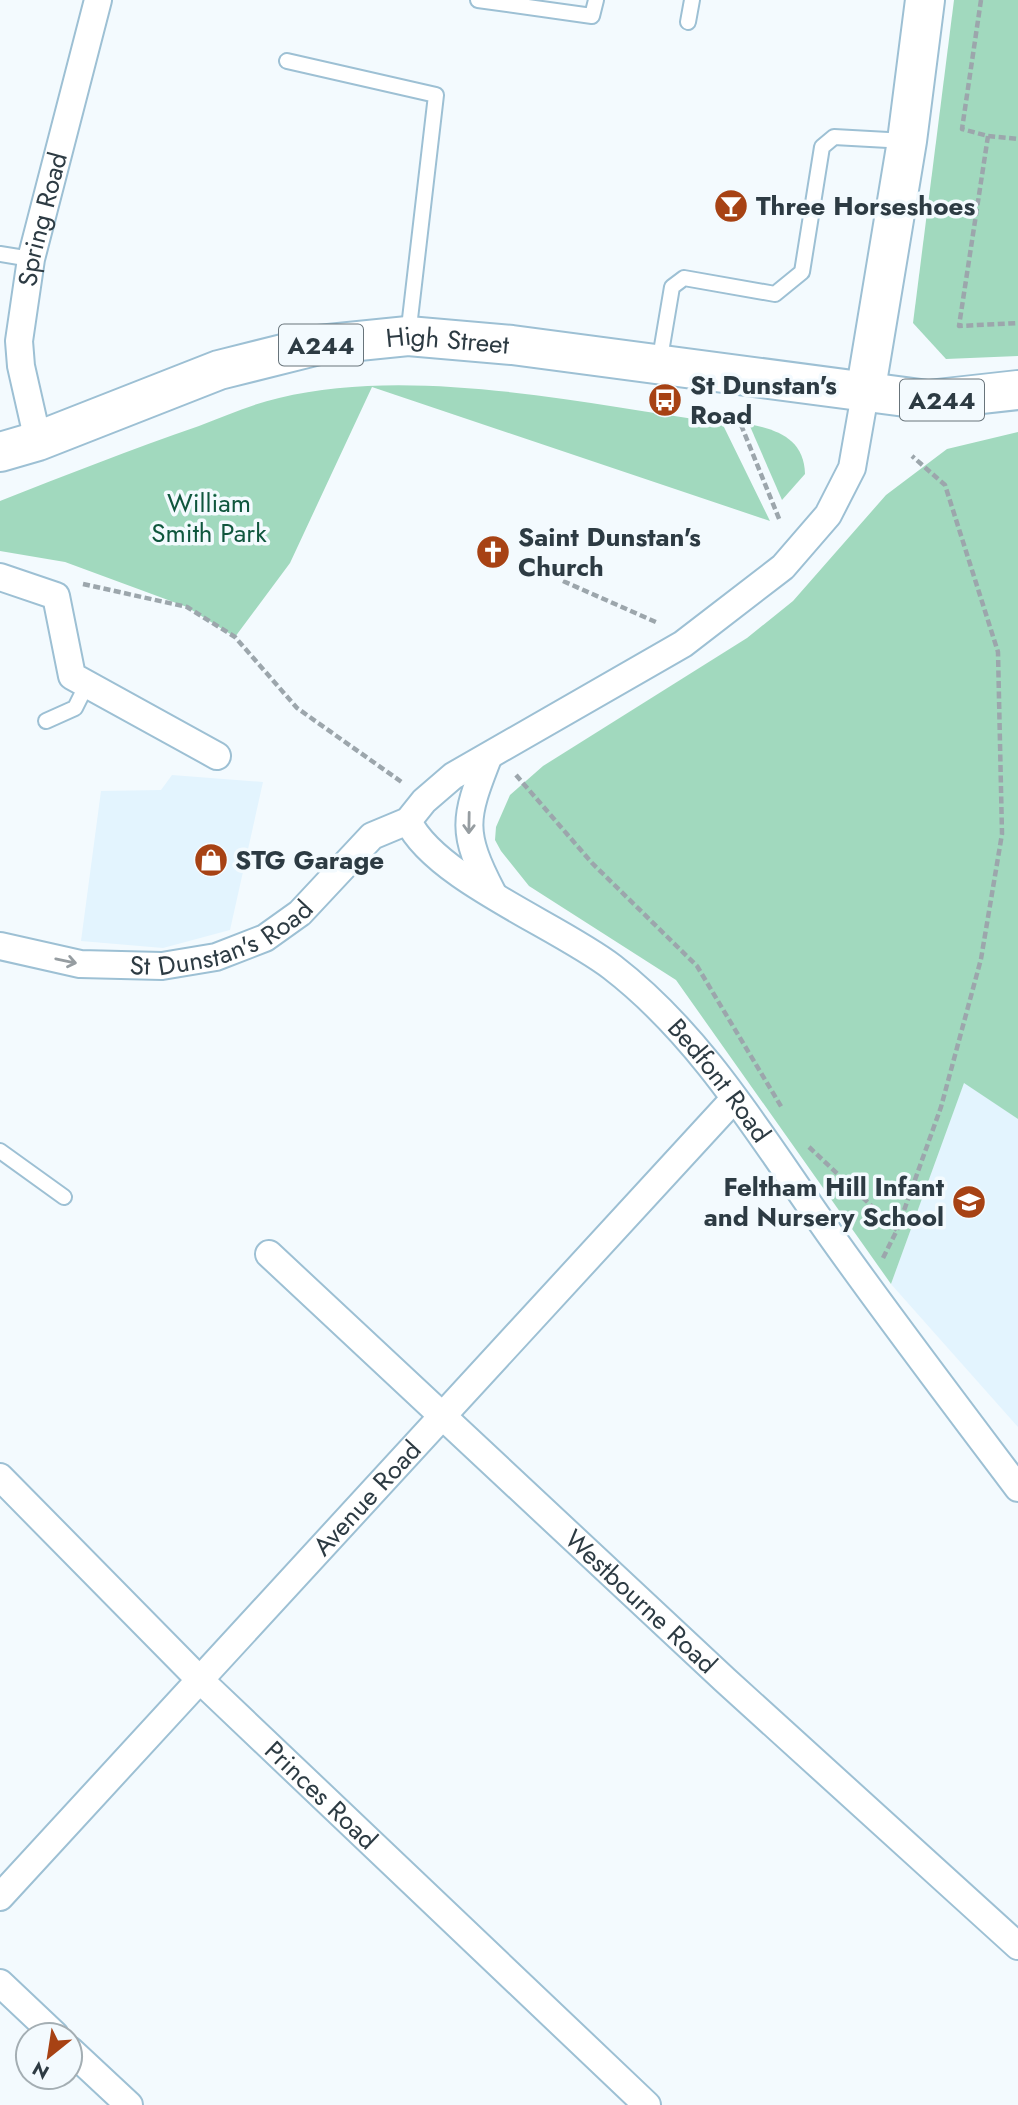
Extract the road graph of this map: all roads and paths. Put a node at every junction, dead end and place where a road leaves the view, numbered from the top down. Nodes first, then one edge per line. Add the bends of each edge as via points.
1 (98, 0) edge
2 (478, 0) edge
3 (596, 0) edge
4 (692, 0) edge
5 (925, 0) edge
6 (981, 0) edge
7 (688, 22) dead end
8 (287, 61) dead end
9 (988, 136) junction
10 (1018, 139) edge
11 (906, 141) junction
12 (0, 254) edge
13 (31, 259) junction
14 (1018, 323) edge
15 (408, 337) junction
16 (658, 365) junction
17 (1018, 390) edge
18 (865, 394) junction
19 (737, 415) dead end
20 (38, 441) junction
21 (0, 452) edge
22 (912, 456) dead end
23 (780, 522) dead end
24 (0, 577) edge
25 (563, 581) dead end
26 (56, 596) junction
27 (659, 623) dead end
28 (87, 684) junction
29 (46, 721) dead end
30 (217, 756) dead end
31 (492, 756) junction
32 (416, 811) junction
33 (493, 893) junction
34 (0, 946) edge
35 (734, 1099) junction
36 (788, 1118) dead end
37 (803, 1141) dead end
38 (0, 1151) edge
39 (64, 1197) dead end
40 (897, 1230) junction
41 (269, 1254) dead end
42 (868, 1289) junction
43 (441, 1417) junction
44 (0, 1477) edge
45 (1018, 1488) edge
46 (200, 1679) junction
47 (0, 1897) edge
48 (1018, 1946) edge
49 (0, 1983) edge
50 (40, 2021) edge
51 (84, 2063) edge
52 (129, 2105) edge
53 (647, 2105) edge

1 - 13 street, Spring Road
2 - 3 lane via 592,16
4 - 7 lane
5 - 11 main road
6 - 9 path via 962,129
8 - 15 lane via 436,96
9 - 10 path
9 - 14 path via 959,326
11 - 16 lane via 834,137 822,147 802,272 775,294 684,278 672,287
11 - 18 main road
12 - 13 lane
13 - 20 street, Spring Road via 19,341
15 - 16 main road, High Street / A244 via 512,345
15 - 20 main road, High Street / A244 via 319,345 219,370
16 - 18 main road, High Street / A244
17 - 18 main road, A244 via 940,401
18 - 31 street, St Dunstan's Road via 852,468 828,515 783,567 683,644
19 - 23 path
20 - 21 main road, High Street / A244
22 - 40 path via 945,485 998,652 1002,834 981,960 941,1107
24 - 26 street
25 - 27 path
26 - 28 street via 72,676
26 - 32 path via 74,582 187,607 234,637 297,709 406,785
28 - 29 lane via 75,708
28 - 30 street
31 - 32 street, St Dunstan's Road via 453,776
31 -> 33 street via 470,803 467,828 475,859
31 - 36 path via 697,966
32 - 33 street via 424,846
34 -> 32 street, St Dunstan's Road via 80,964 162,966 216,957 265,938 300,913 372,836
33 - 35 street, Bedfont Road via 609,965 645,993 697,1049
35 - 42 street, Bedfont Road
35 - 43 street, Avenue Road
37 - 40 path
38 - 39 lane
40 - 42 path
41 - 43 street, Westbourne Road
42 - 45 street, Bedfont Road
43 - 46 street, Avenue Road
43 - 48 street, Westbourne Road
44 - 46 street, Princes Road
46 - 47 street, Avenue Road
46 - 53 street, Princes Road
49 - 50 street
51 - 52 street

